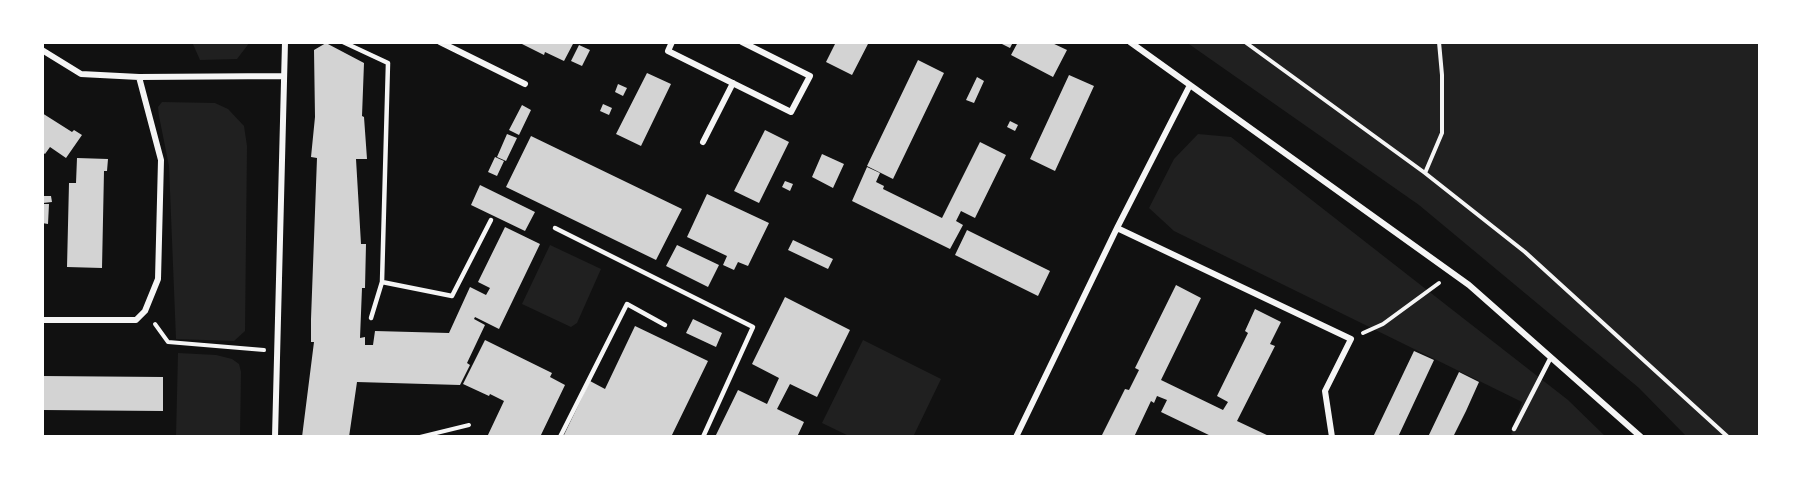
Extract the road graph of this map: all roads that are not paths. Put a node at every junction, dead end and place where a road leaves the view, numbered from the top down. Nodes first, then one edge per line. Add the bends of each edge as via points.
1 (285, 42) edge
2 (343, 42) edge
3 (440, 42) edge
4 (672, 42) edge
5 (1130, 42) edge
6 (746, 43) edge
7 (42, 50) edge
8 (284, 76) junction
9 (139, 77) junction
10 (733, 83) junction
11 (525, 84) dead end
12 (1190, 85) junction
13 (703, 142) dead end
14 (491, 220) dead end
15 (555, 228) dead end
16 (1117, 228) junction
17 (382, 282) junction
18 (371, 318) dead end
19 (42, 320) edge
20 (666, 325) dead end
21 (1551, 357) junction
22 (1514, 429) dead end
23 (275, 437) edge
24 (560, 437) edge
25 (703, 437) edge
26 (1016, 437) edge
27 (1332, 437) edge
28 (1641, 437) edge

1 - 8 street
2 - 17 lane via 388,63
3 - 11 street
4 - 10 street via 668,51
5 - 12 street
6 - 10 street via 810,76 791,112
7 - 9 street via 81,74
8 - 9 street
8 - 23 street
9 - 19 street via 161,160 158,279 145,311 136,320
10 - 13 street
12 - 16 street
12 - 21 street via 1469,285
14 - 17 lane via 452,296
15 - 25 lane via 753,327
16 - 26 street
16 - 27 street via 1351,339 1325,391
17 - 18 lane
20 - 24 lane via 627,304
21 - 22 lane
21 - 28 street

